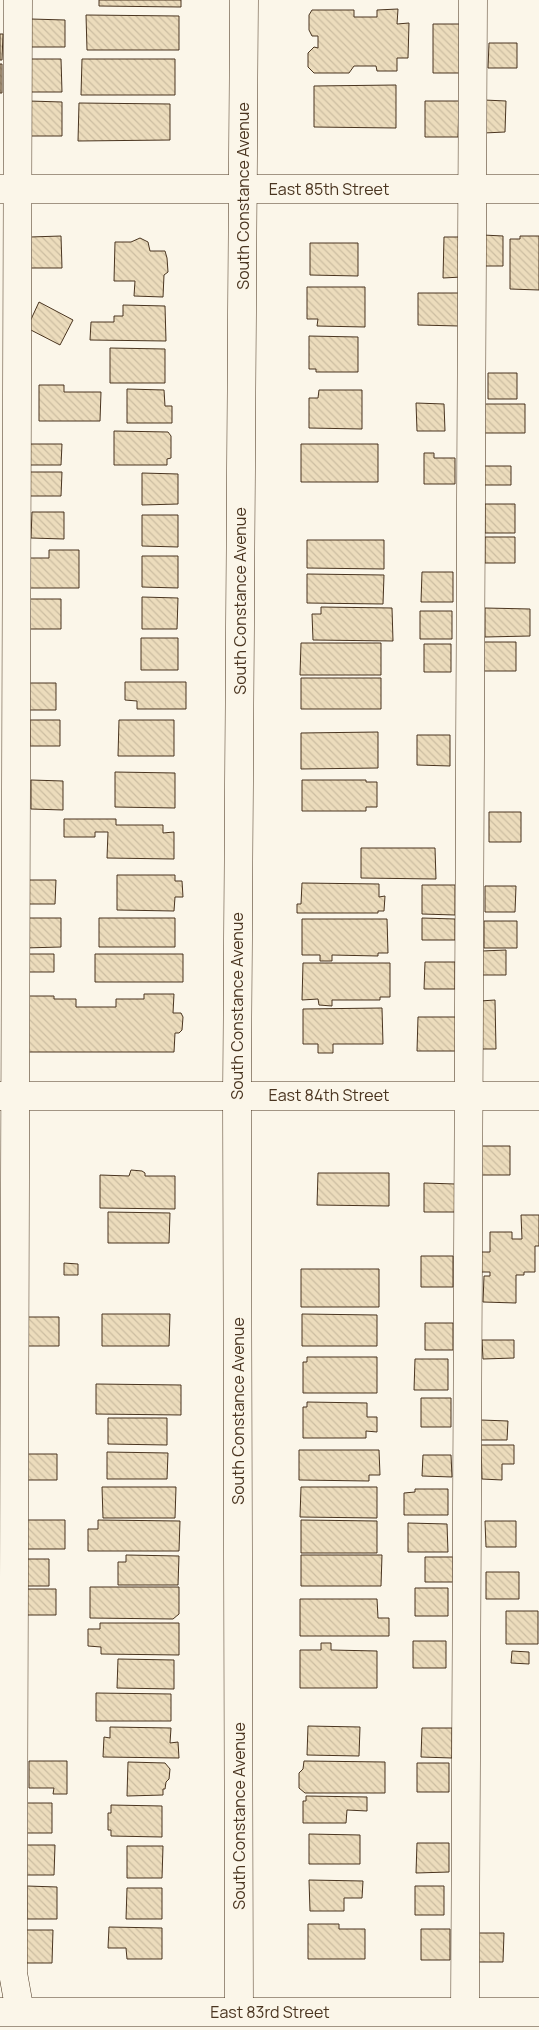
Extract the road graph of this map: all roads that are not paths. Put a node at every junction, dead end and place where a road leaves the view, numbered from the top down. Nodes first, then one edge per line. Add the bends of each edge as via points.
1 (18, 0) edge
2 (244, 0) edge
3 (473, 0) edge
4 (9, 189) edge
5 (243, 189) junction
6 (472, 189) junction
7 (539, 189) edge
8 (8, 1096) edge
9 (237, 1096) junction
10 (469, 1096) junction
11 (539, 1096) edge
12 (10, 2012) edge
13 (239, 2012) junction
14 (465, 2012) junction
15 (539, 2012) edge
16 (365, 2021) edge

1 - 4 street
2 - 5 street, South Constance Avenue
3 - 6 street
4 - 5 street, East 85th Street
4 - 8 street
5 - 6 street, East 85th Street
5 - 9 street, South Constance Avenue
6 - 7 street, East 85th Street
6 - 10 street
8 - 9 street, East 84th Street
8 - 12 street via 13,1973
9 - 10 street, East 84th Street
9 - 13 street, South Constance Avenue
10 - 11 street, East 84th Street
10 - 14 street
12 - 13 street, East 83rd Street
13 - 16 street, East 83rd Street
14 - 15 street, East 83rd Street
14 - 16 street, East 83rd Street

